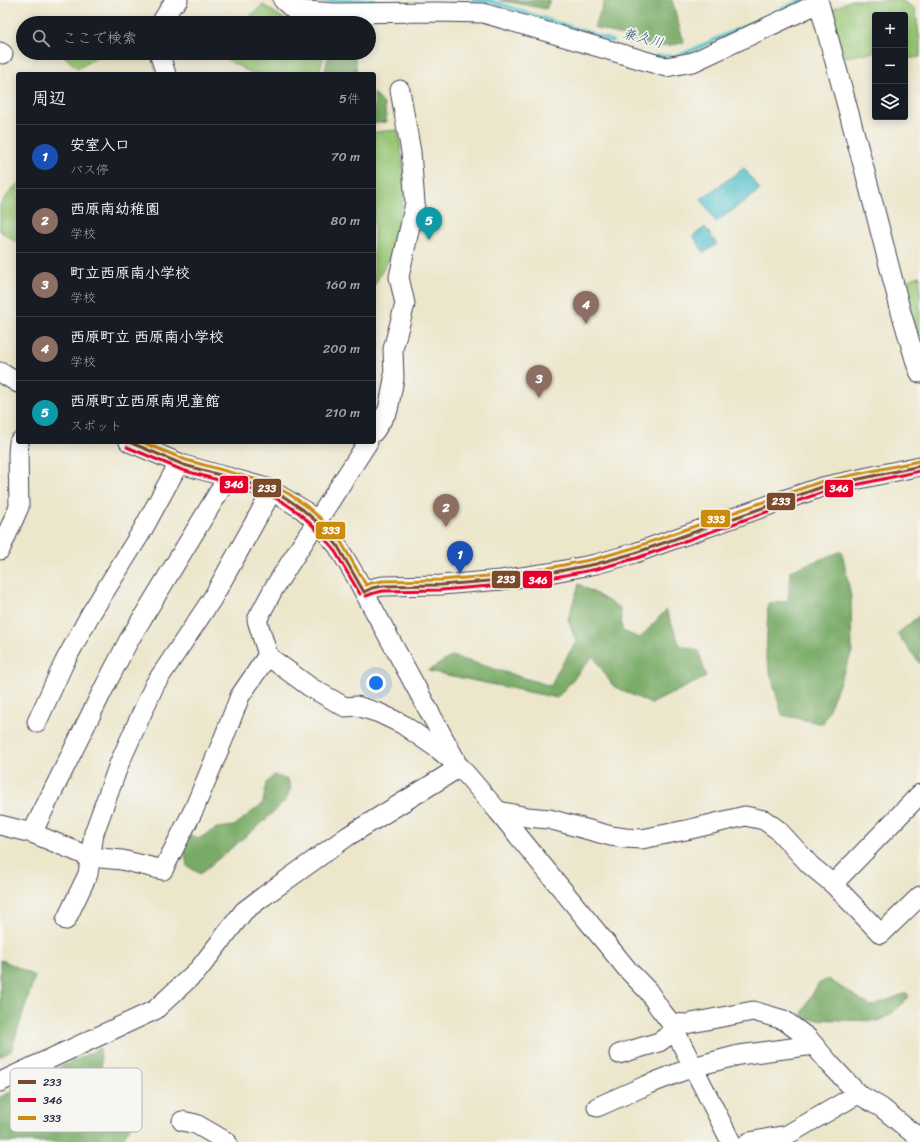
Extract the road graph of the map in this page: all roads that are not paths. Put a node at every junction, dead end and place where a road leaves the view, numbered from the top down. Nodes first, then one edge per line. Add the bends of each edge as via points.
1 (178, 0) edge
2 (283, 0) edge
3 (822, 2) edge
4 (165, 16) edge
5 (161, 60) edge
6 (165, 72) edge
7 (400, 90) dead end
8 (0, 372) edge
9 (920, 373) edge
10 (16, 381) edge
11 (376, 429) edge
12 (19, 444) edge
13 (136, 444) edge
14 (367, 444) edge
15 (179, 463) junction
16 (920, 466) edge
17 (228, 477) junction
18 (272, 491) junction
19 (317, 522) junction
20 (1, 547) edge
21 (364, 592) junction
22 (268, 655) junction
23 (38, 722) dead end
24 (460, 768) junction
25 (920, 794) edge
26 (498, 811) junction
27 (0, 825) edge
28 (32, 833) junction
29 (90, 857) junction
30 (833, 884) junction
31 (920, 896) edge
32 (66, 920) dead end
33 (673, 1027) junction
34 (814, 1045) junction
35 (619, 1054) dead end
36 (693, 1067) junction
37 (30, 1068) edge
38 (10, 1077) edge
39 (0, 1082) edge
40 (858, 1094) junction
41 (597, 1107) dead end
42 (182, 1121) dead end
43 (920, 1137) edge
44 (227, 1142) edge
45 (731, 1142) edge
46 (749, 1142) edge
47 (915, 1142) edge

1 - 4 street
2 - 3 street via 294,10 334,13 483,13 666,67 693,62
3 - 9 street via 901,312
5 - 6 street
7 - 11 street via 411,152 415,203 400,277 405,304 393,349 394,379 388,410
8 - 10 street
12 - 20 street via 19,507
13 - 15 street
14 - 19 street
15 - 17 street
15 - 23 street via 142,531 90,615 64,663
16 - 21 street via 822,487 635,553 596,564 502,580 383,586
17 - 18 street
17 - 28 street via 129,640
18 - 19 street via 302,509
18 - 29 street via 212,599 155,684 119,764 94,833
19 - 21 street via 337,545
19 - 22 street via 274,588 257,620
21 - 24 street
22 - 24 street via 310,687 345,707 357,706 402,724
22 - 29 street via 240,696 194,809 163,870 122,860
24 - 26 street
24 - 37 street via 348,836 244,911 199,969 155,1010
25 - 30 street
26 - 30 street via 625,838 656,836 745,816 764,820 778,830 810,865
26 - 33 street via 627,969 648,991
27 - 28 street
28 - 29 street
29 - 32 street via 88,874
30 - 31 street via 881,934
33 - 34 street via 753,1011 784,1020
33 - 35 street via 659,1042
33 - 36 street
34 - 36 street via 739,1055
34 - 40 street
36 - 41 street
36 - 45 street
38 - 39 street
40 - 43 street via 882,1108
40 - 46 street via 787,1135
42 - 44 street via 196,1124
43 - 47 street

